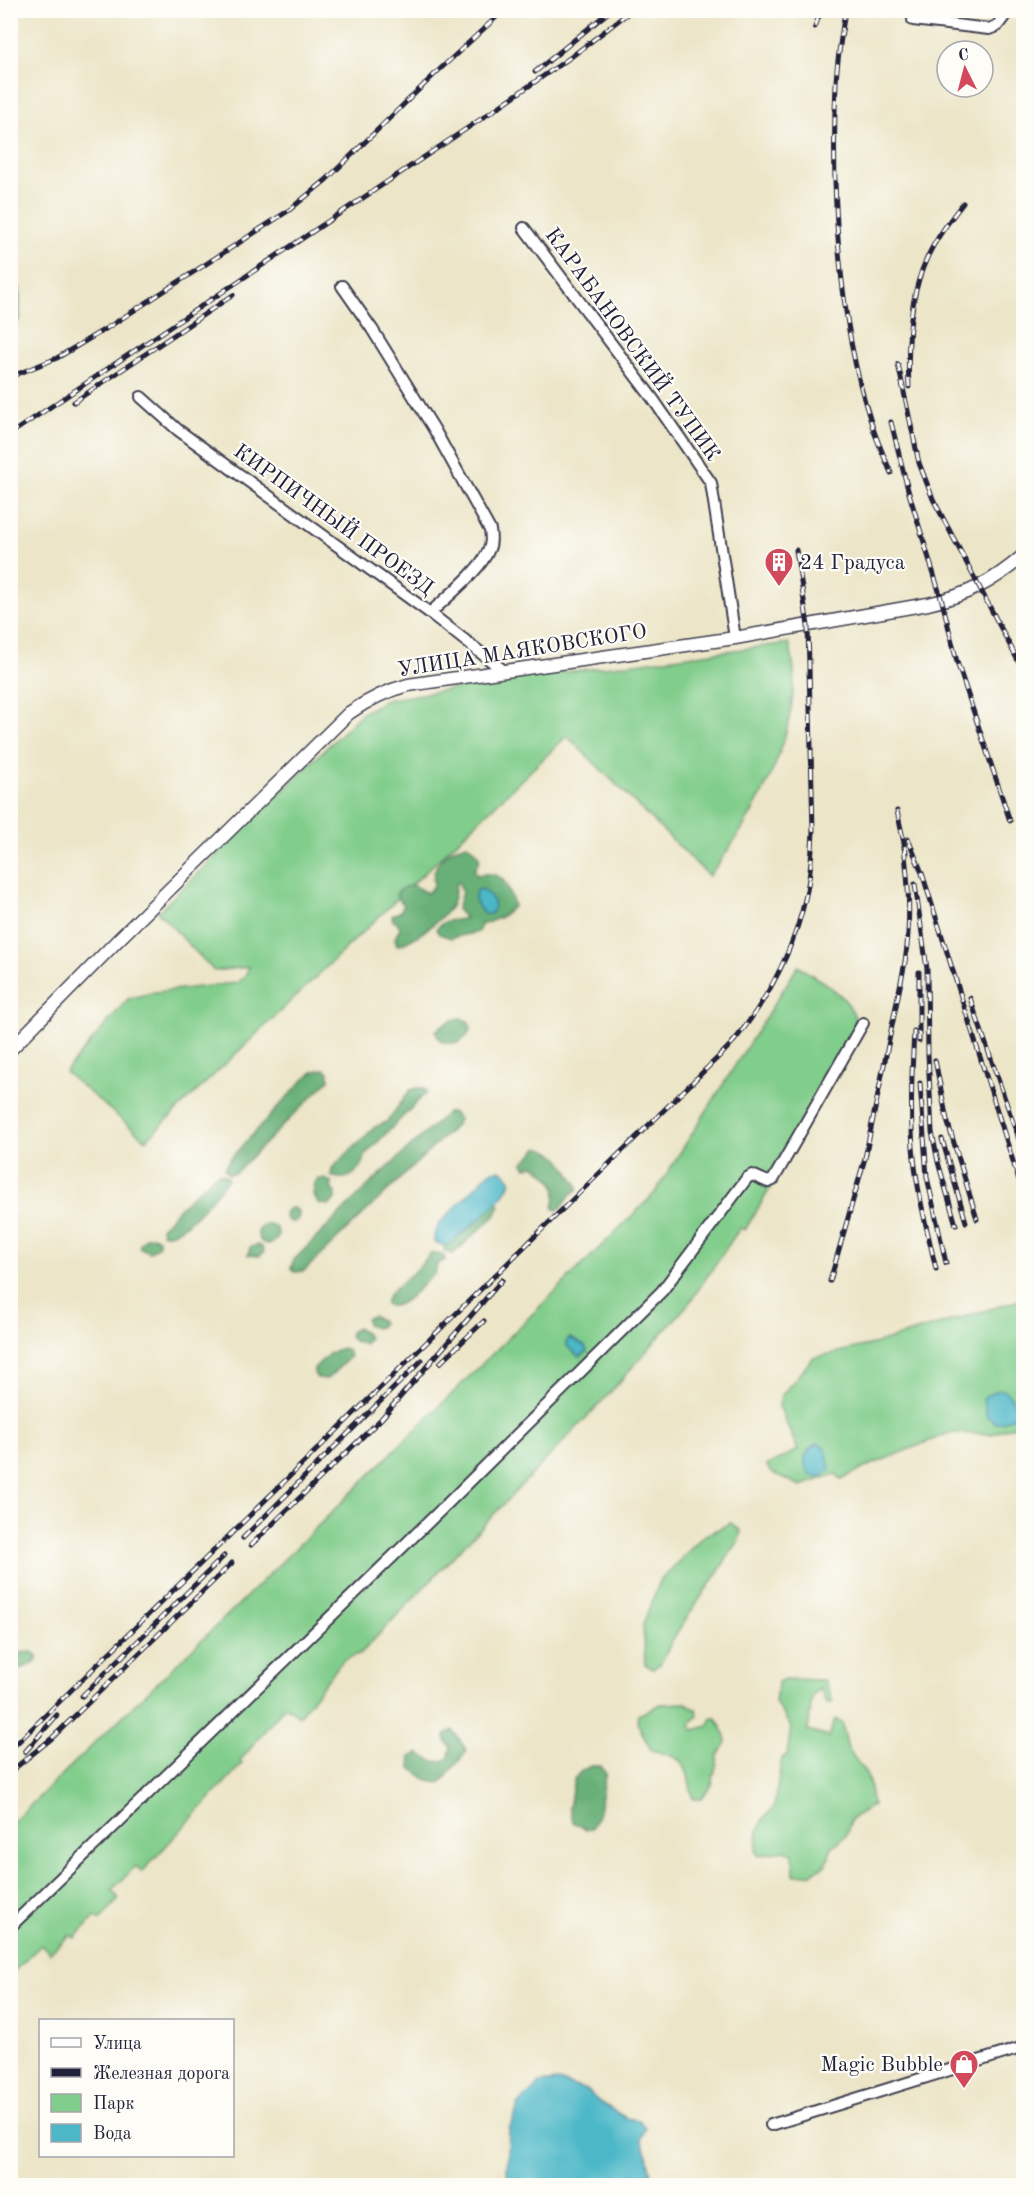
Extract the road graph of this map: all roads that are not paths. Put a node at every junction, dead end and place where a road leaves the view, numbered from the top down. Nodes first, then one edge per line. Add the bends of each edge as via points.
1 (1009, 10) edge
2 (913, 20) dead end
3 (524, 228) dead end
4 (342, 286) dead end
5 (141, 397) dead end
6 (1023, 555) edge
7 (430, 612) junction
8 (735, 638) junction
9 (504, 671) junction
10 (863, 1023) dead end
11 (10, 1050) edge
12 (10, 1927) edge
13 (1023, 2047) edge
14 (771, 2125) dead end

1 - 2 street via 997,26 989,29
3 - 8 street, КАРАБАНОВСКИЙ ТУПИК via 711,483
4 - 7 street via 434,429 490,530 489,549 472,573
5 - 7 street, КИРПИЧНЫЙ ПРОЕЗД via 178,430
6 - 8 street, УЛИЦА МАЯКОВСКОГО via 983,585 956,598
7 - 9 street, КИРПИЧНЫЙ ПРОЕЗД
8 - 9 street, УЛИЦА МАЯКОВСКОГО
9 - 11 street, УЛИЦА МАЯКОВСКОГО via 389,690 349,713
10 - 12 street via 773,1180 768,1182 752,1175 747,1178 662,1291
13 - 14 street

